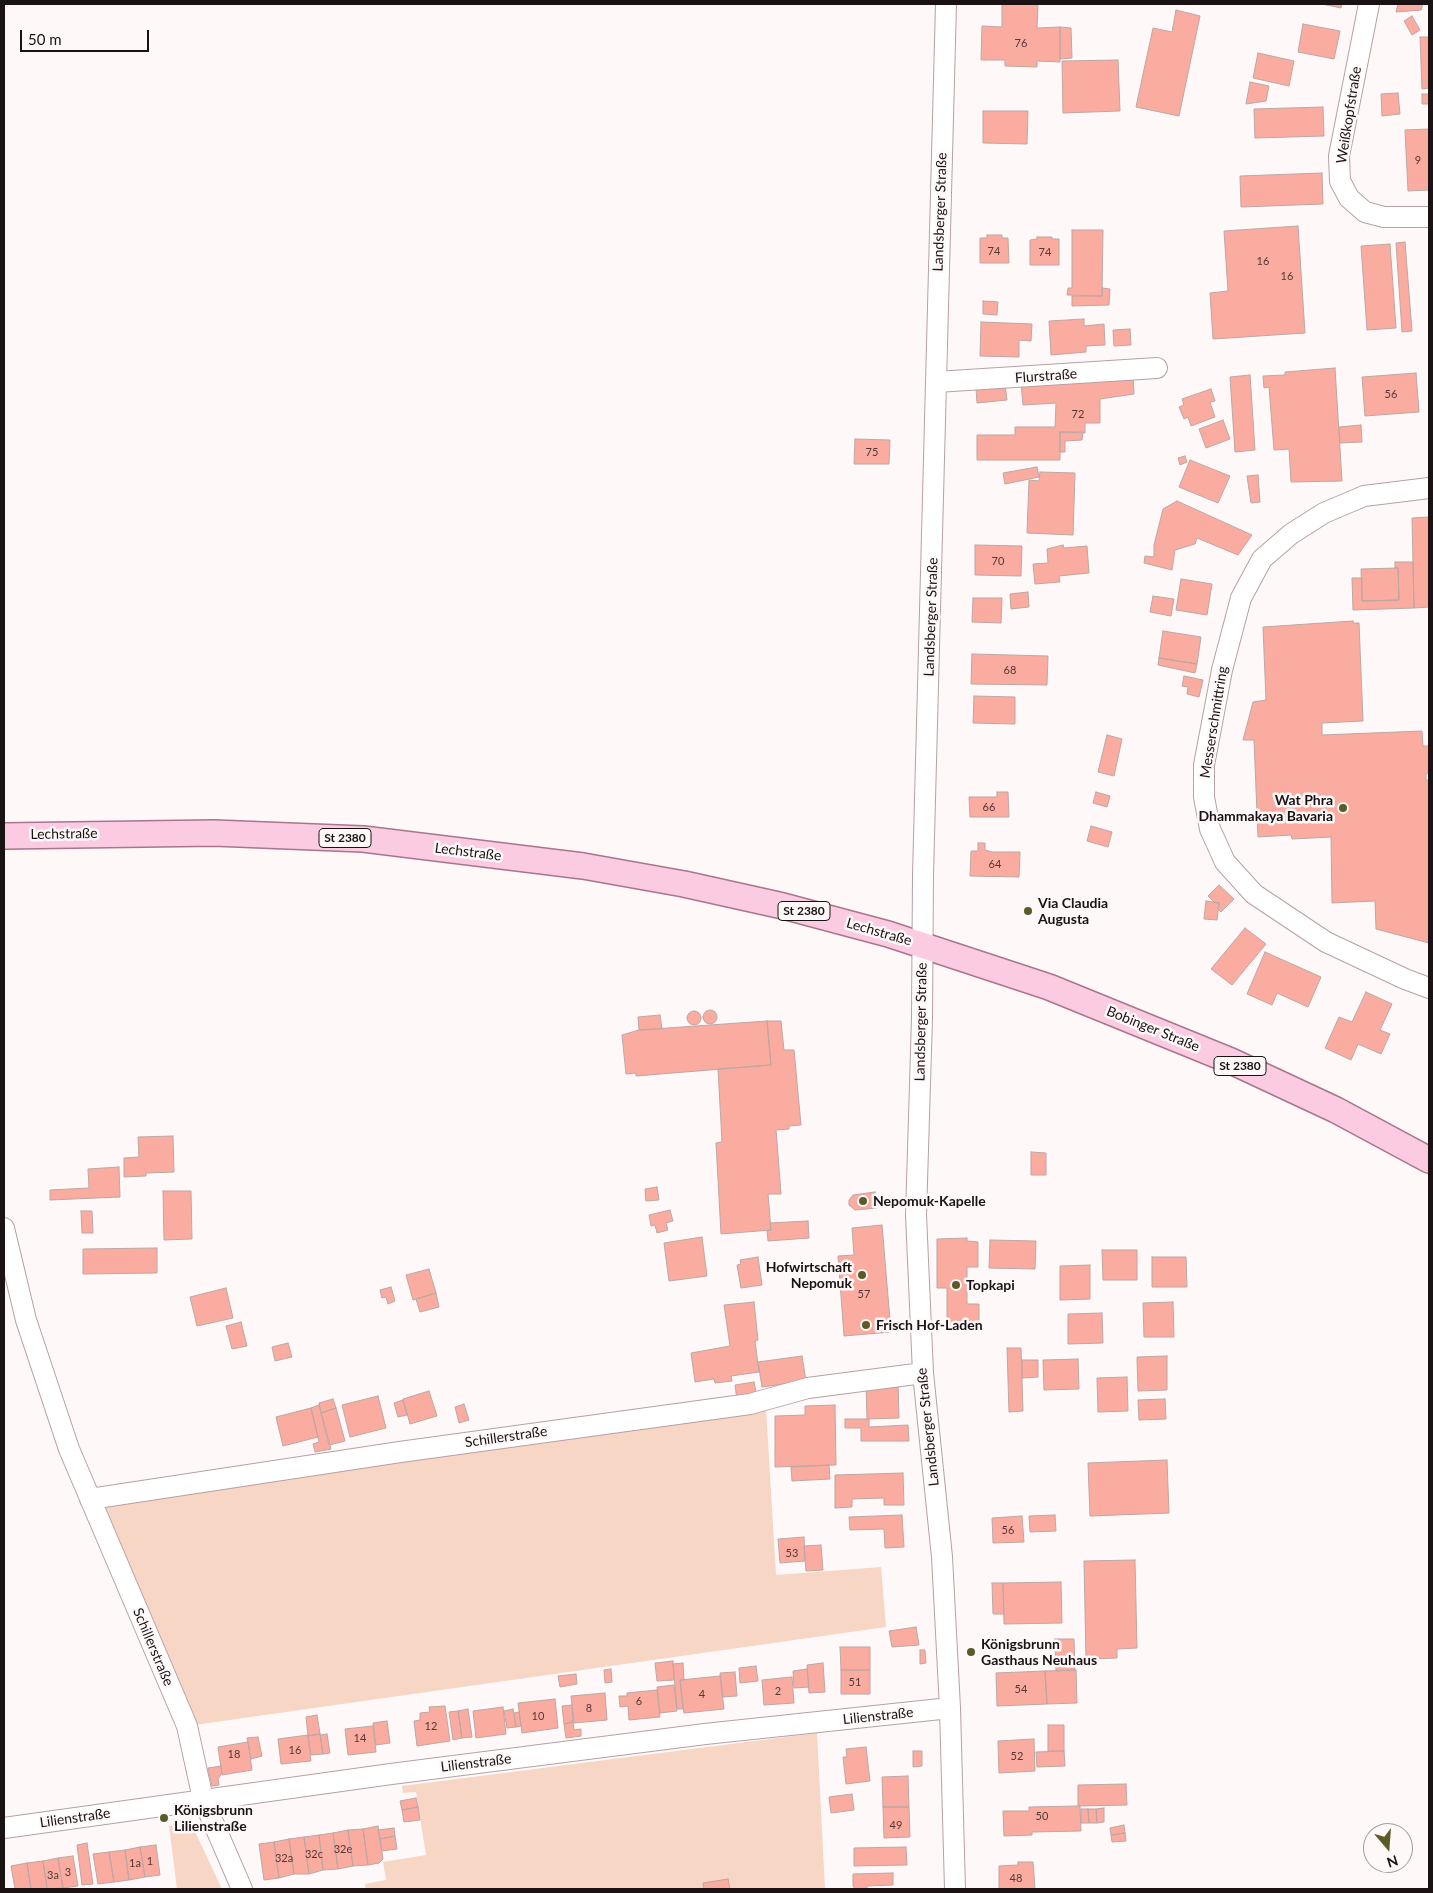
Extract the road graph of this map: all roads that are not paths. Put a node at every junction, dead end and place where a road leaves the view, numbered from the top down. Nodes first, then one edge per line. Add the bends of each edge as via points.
1 (946, 4) edge
2 (1369, 4) edge
3 (1429, 216) edge
4 (1157, 368) dead end
5 (936, 382) junction
6 (1429, 488) edge
7 (4, 836) edge
8 (923, 945) junction
9 (1429, 988) edge
10 (1429, 1160) edge
11 (4, 1228) edge
12 (922, 1373) junction
13 (90, 1499) junction
14 (950, 1708) junction
15 (203, 1799) junction
16 (4, 1828) edge
17 (242, 1889) edge
18 (955, 1889) edge

1 - 5 street, Landsberger Straße
2 - 3 street, Weißkopfstraße via 1339,156 1340,181 1349,198 1365,212 1384,217
4 - 5 street, Flurstraße
5 - 8 street, Landsberger Straße
6 - 9 street, Messerschmittring via 1364,496 1324,513 1291,534 1262,559 1241,598 1222,670 1204,765 1204,797 1210,829 1225,862 1254,894 1326,942 1404,980
7 - 8 main road, Lechstraße / St 2380 via 214,833 363,838 583,866 684,884 792,908
8 - 10 main road, Bobinger Straße / St 2380 via 1049,987 1153,1028 1336,1110
8 - 12 street, Landsberger Straße via 916,1215
11 - 13 street, Schillerstraße via 26,1320 69,1449
12 - 13 street, Schillerstraße via 808,1388 750,1404 468,1442
12 - 14 street, Landsberger Straße via 942,1557
13 - 15 street, Schillerstraße via 187,1726
14 - 15 street, Lilienstraße via 705,1734
14 - 18 street, Landsberger Straße
15 - 16 street, Lilienstraße
15 - 17 street, Schillerstraße

